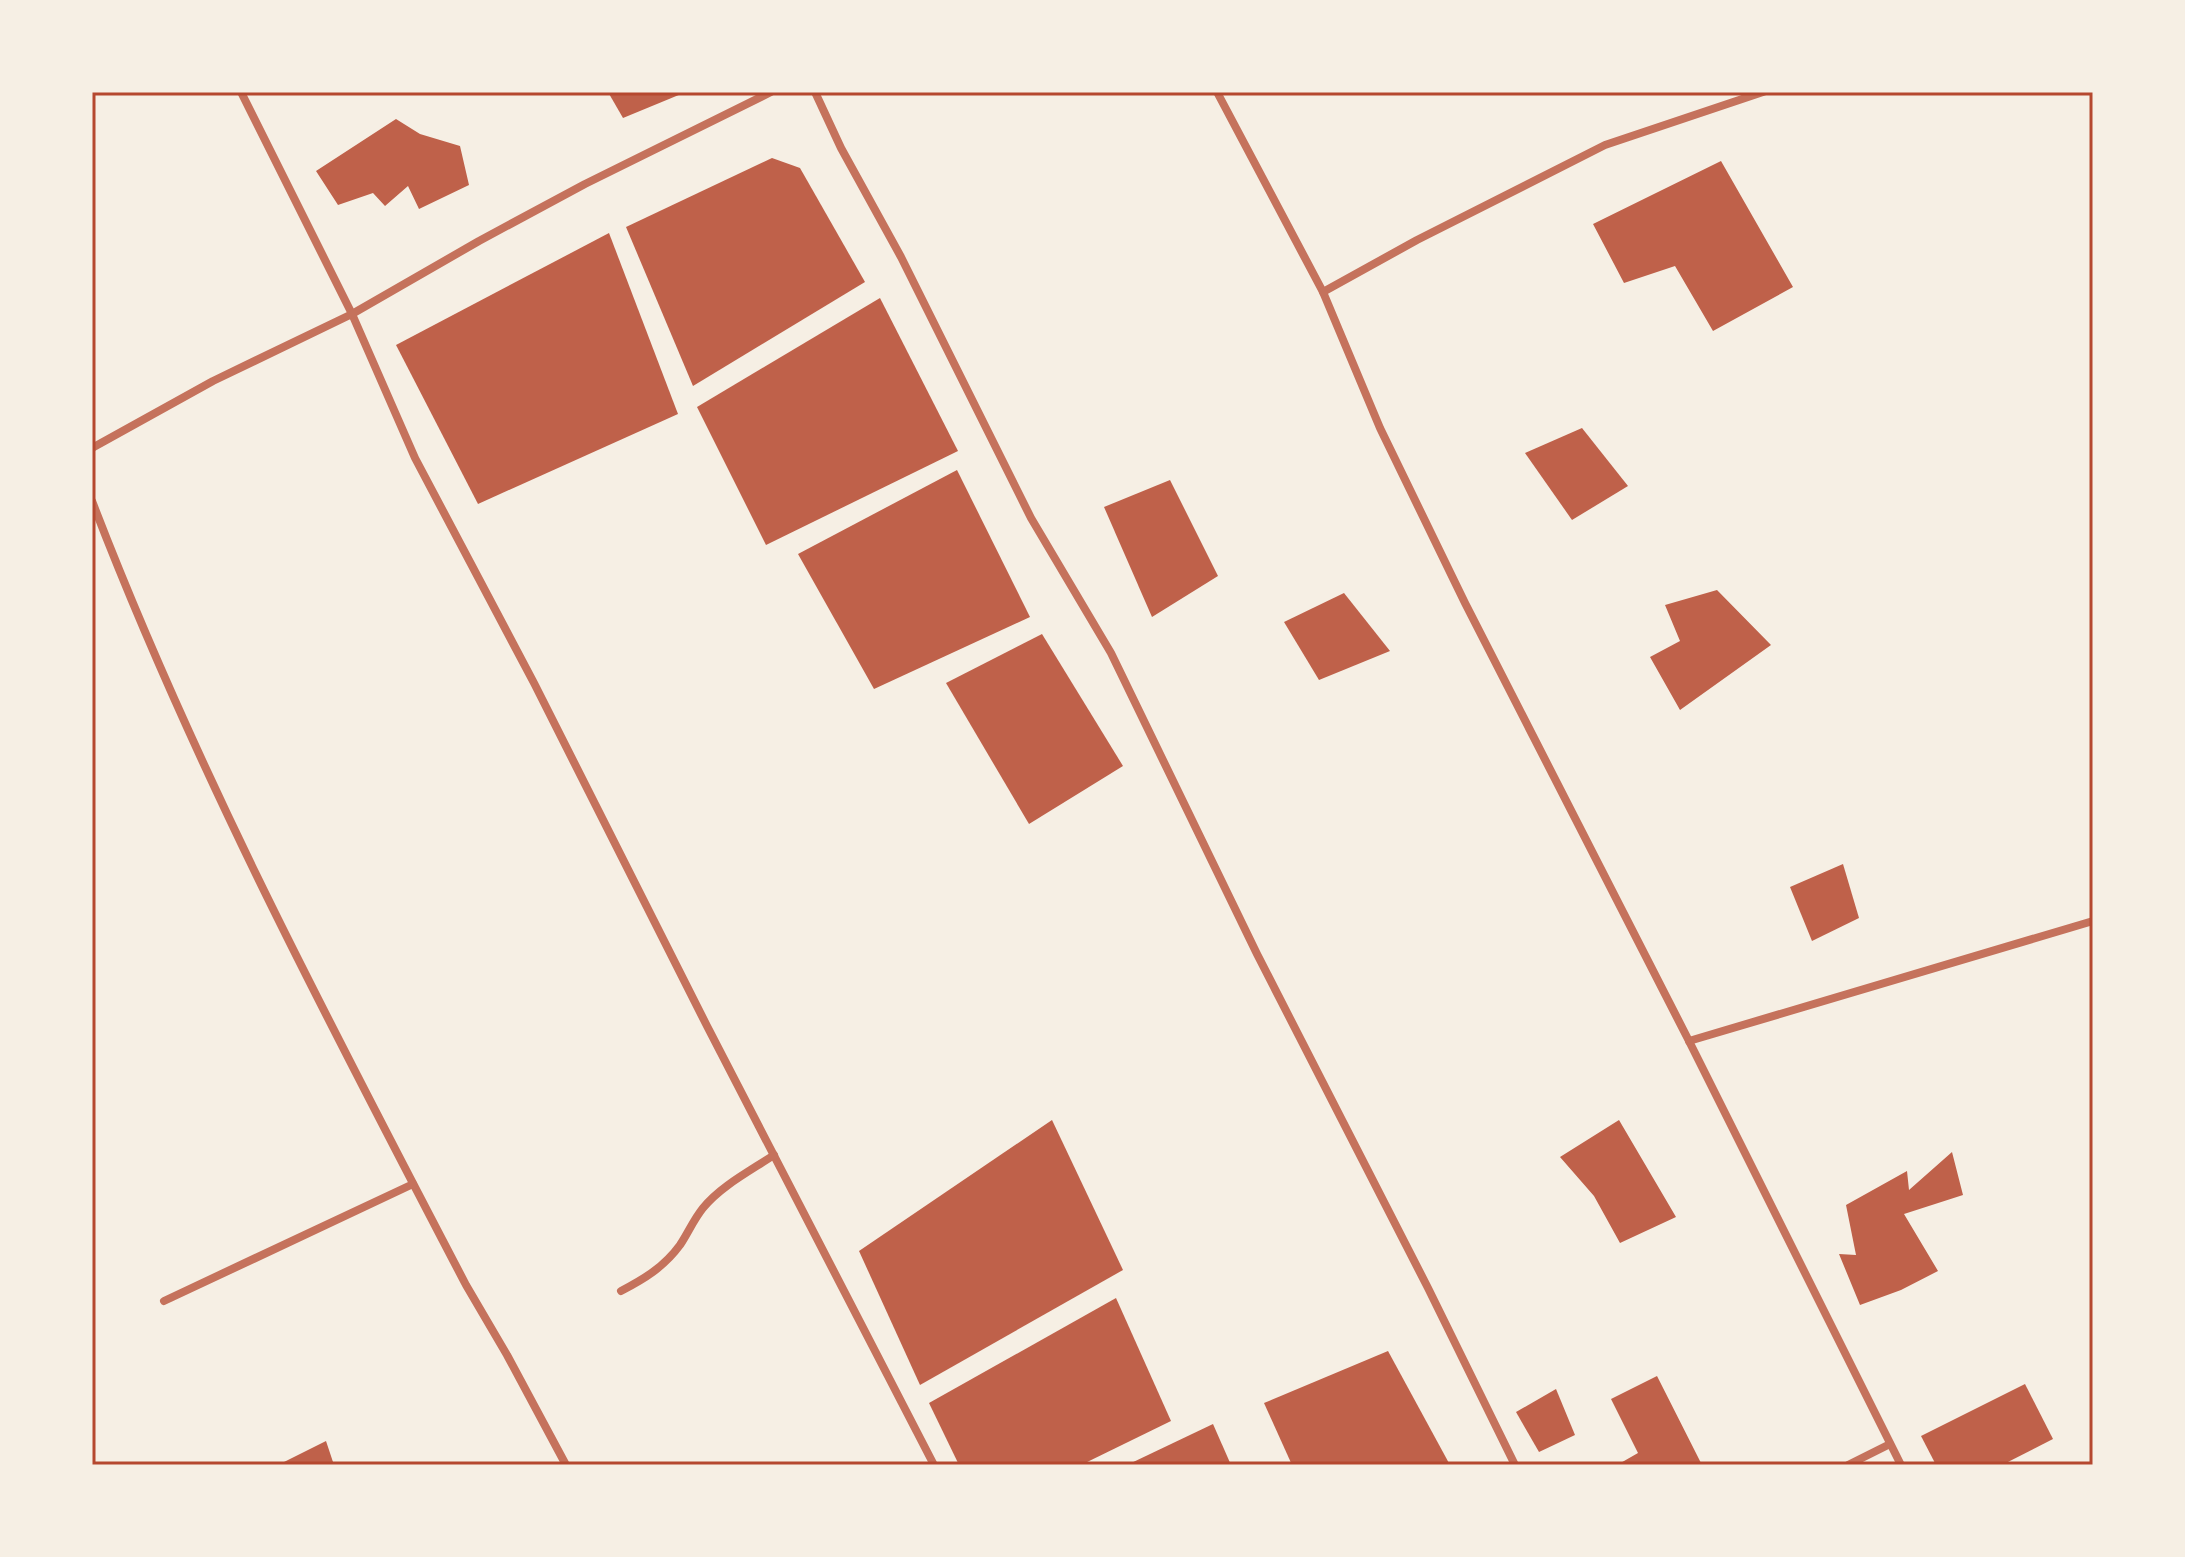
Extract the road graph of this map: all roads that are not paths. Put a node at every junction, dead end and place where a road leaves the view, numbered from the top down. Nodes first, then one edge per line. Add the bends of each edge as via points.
1 (241, 92) edge
2 (771, 92) edge
3 (815, 92) edge
4 (1217, 92) edge
5 (1763, 92) edge
6 (1323, 292) junction
7 (352, 314) junction
8 (92, 448) edge
9 (92, 501) edge
10 (2093, 921) edge
11 (1689, 1041) junction
12 (774, 1155) junction
13 (413, 1184) junction
14 (621, 1291) dead end
15 (164, 1301) dead end
16 (1890, 1444) junction
17 (566, 1465) edge
18 (934, 1465) edge
19 (1515, 1465) edge
20 (1848, 1465) edge
21 (1901, 1465) edge

1 - 7 street
2 - 7 street via 585,184
3 - 19 street via 1031,518 1111,653
4 - 6 street
5 - 6 street via 1605,145
6 - 11 street via 1380,428 1465,603
7 - 8 street via 213,381
7 - 12 street via 415,458
9 - 13 street via 239,845
10 - 11 street
11 - 16 street
12 - 14 street via 704,1206 665,1263
12 - 18 street
13 - 15 street
13 - 17 street
16 - 20 street
16 - 21 street

